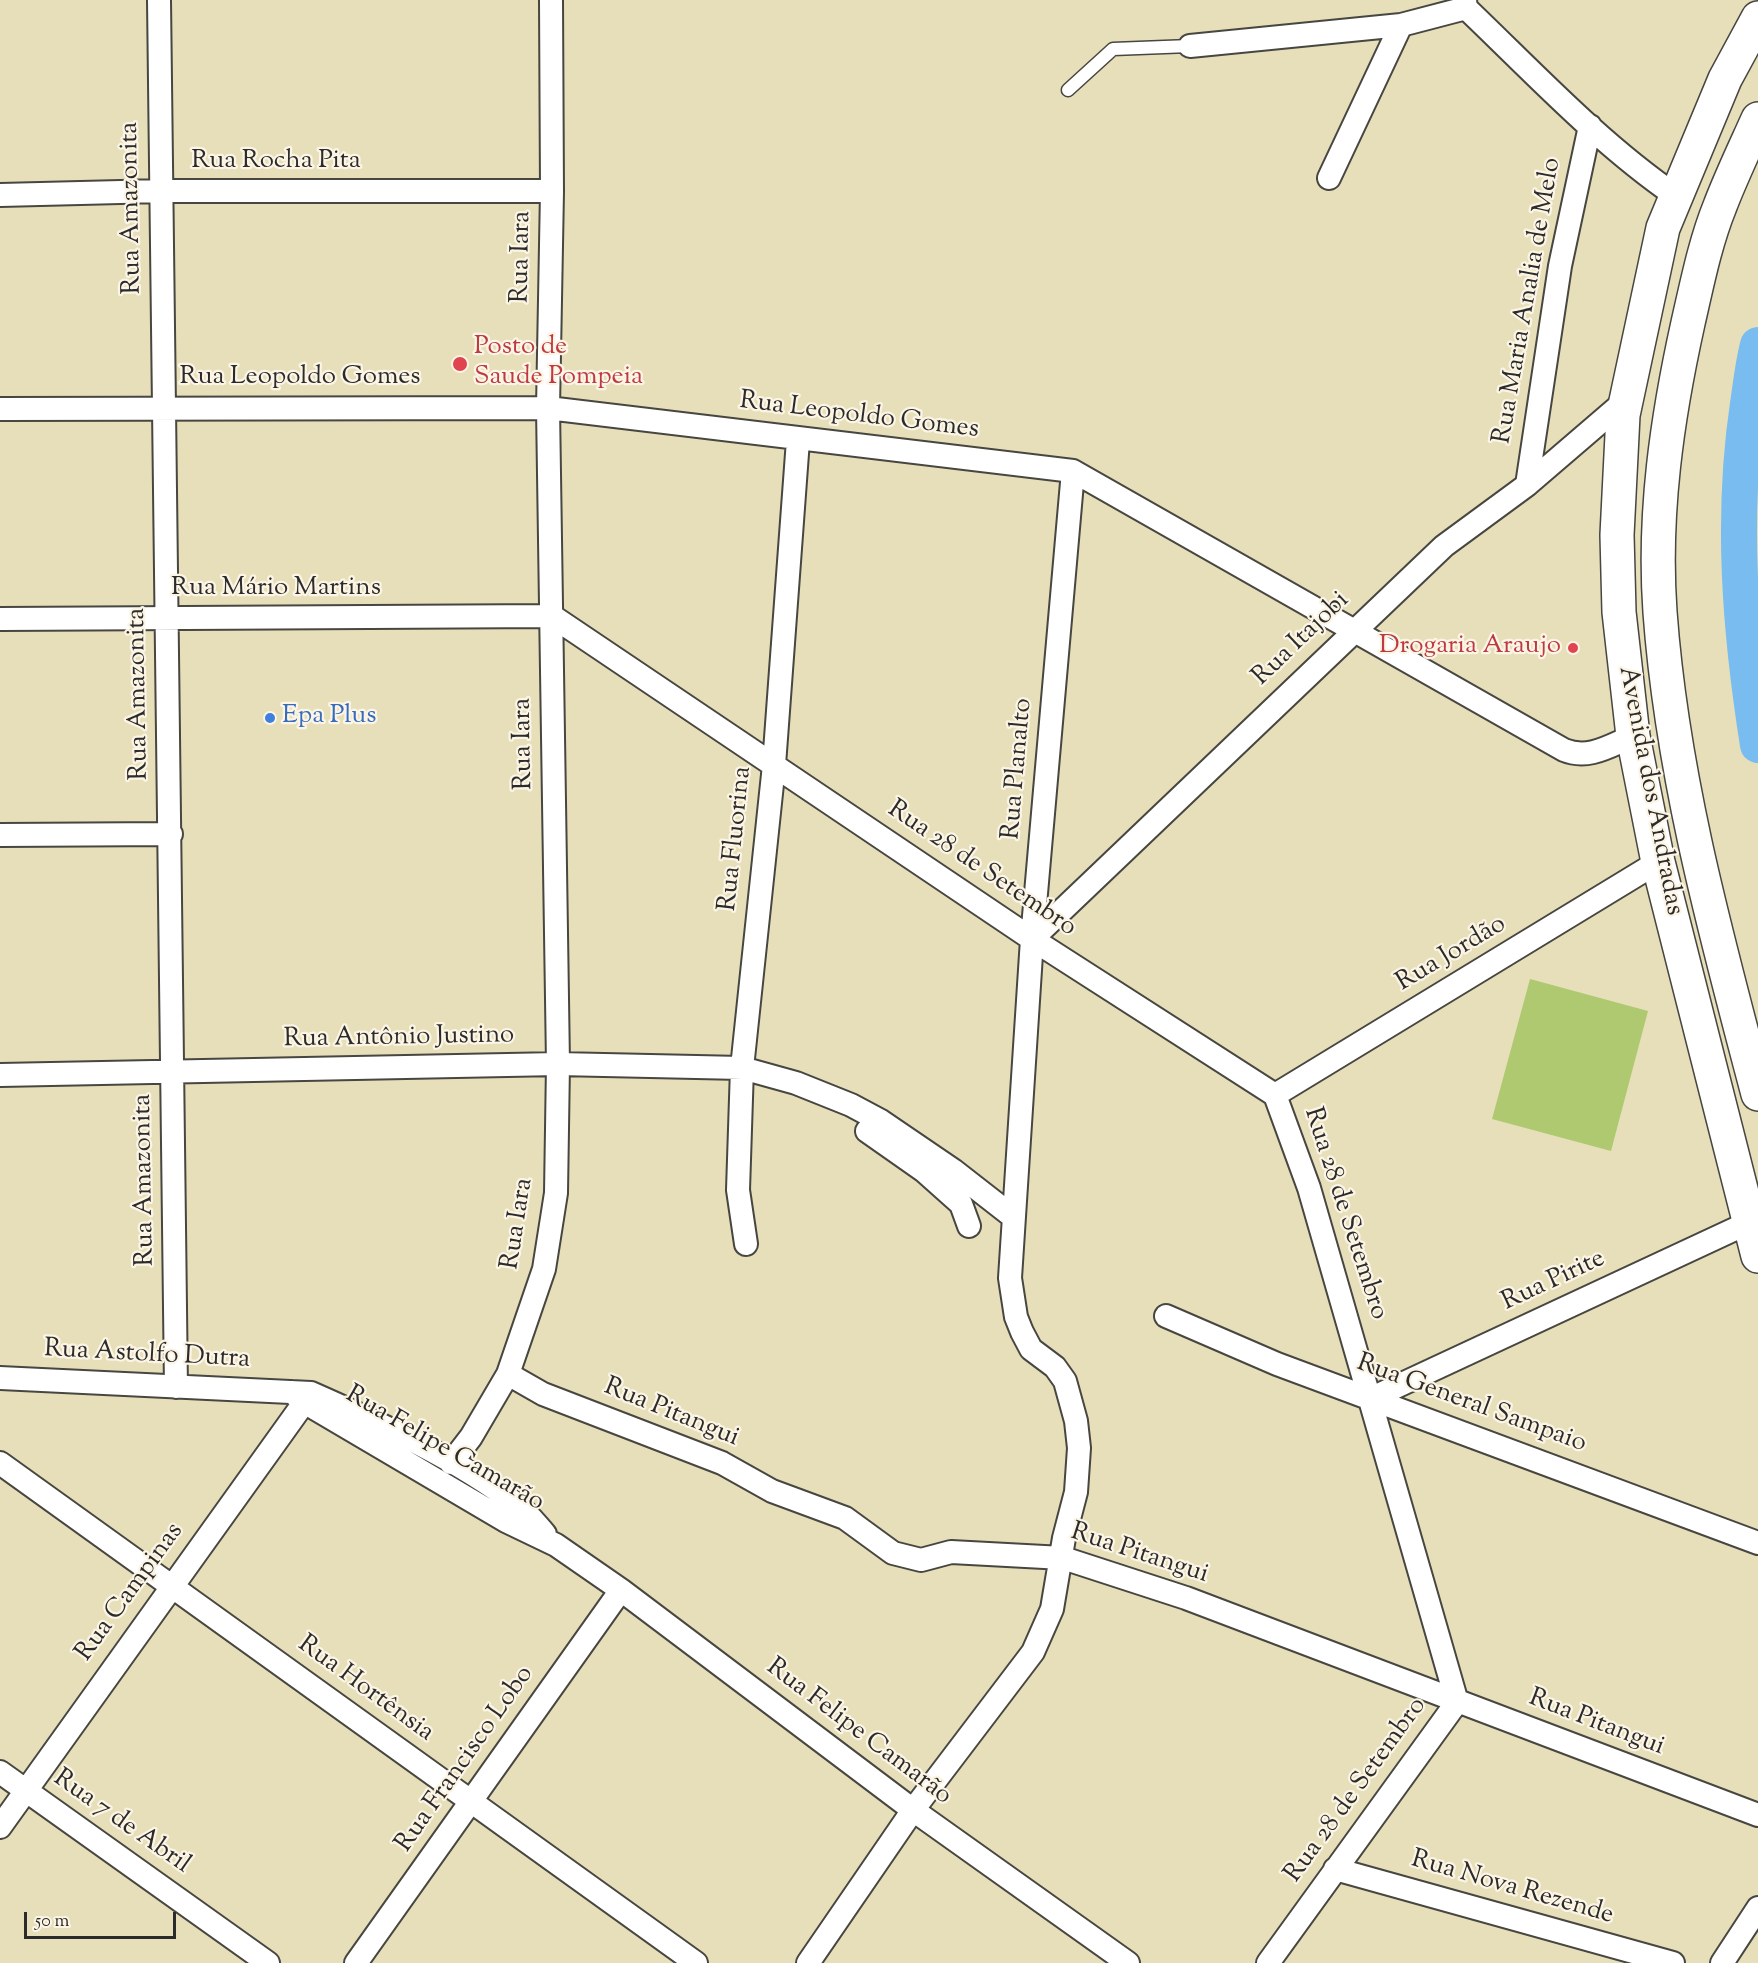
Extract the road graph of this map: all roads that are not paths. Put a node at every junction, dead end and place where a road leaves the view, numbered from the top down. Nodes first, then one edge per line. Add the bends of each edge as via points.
1 (159, 0) edge
2 (551, 0) edge
3 (1465, 4) edge
4 (1758, 18) edge
5 (1401, 25) junction
6 (1190, 46) joint
7 (1068, 90) dead end
8 (1758, 119) edge
9 (1590, 126) junction
10 (1329, 177) dead end
11 (161, 191) junction
12 (552, 191) junction
13 (0, 195) edge
14 (1676, 196) junction
15 (1626, 400) junction
16 (165, 408) junction
17 (549, 408) junction
18 (0, 409) edge
19 (798, 440) junction
20 (1073, 471) junction
21 (1527, 485) junction
22 (552, 616) junction
23 (0, 618) edge
24 (168, 619) junction
25 (1354, 629) junction
26 (1633, 736) junction
27 (774, 765) junction
28 (171, 834) junction
29 (0, 835) edge
30 (1698, 855) junction
31 (1658, 862) junction
32 (1032, 939) junction
33 (558, 1064) junction
34 (742, 1068) junction
35 (174, 1072) junction
36 (0, 1075) edge
37 (796, 1083) junction
38 (1758, 1094) edge
39 (1275, 1095) junction
40 (1012, 1216) junction
41 (1754, 1219) edge
42 (969, 1226) dead end
43 (746, 1244) dead end
44 (1758, 1256) edge
45 (1166, 1316) dead end
46 (508, 1374) junction
47 (0, 1378) edge
48 (176, 1387) junction
49 (302, 1396) junction
50 (1372, 1398) junction
51 (451, 1462) junction
52 (0, 1463) edge
53 (1758, 1543) edge
54 (556, 1545) junction
55 (1063, 1558) junction
56 (171, 1586) junction
57 (621, 1590) junction
58 (1457, 1702) junction
59 (0, 1772) edge
60 (25, 1790) junction
61 (472, 1802) junction
62 (913, 1810) junction
63 (1758, 1815) edge
64 (0, 1827) edge
65 (1335, 1869) junction
66 (1758, 1908) edge
67 (268, 1963) edge
68 (356, 1963) edge
69 (696, 1963) edge
70 (808, 1963) edge
71 (1128, 1963) edge
72 (1268, 1963) edge
73 (1673, 1963) edge
74 (1722, 1963) edge

1 - 11 street, Rua Amazonita
2 - 12 street, Rua Iara
3 - 5 street
3 - 9 street
4 - 14 main road, Avenida dos Andradas via 1725,79
5 - 6 street
5 - 10 street
6 - 7 lane via 1113,49
8 - 30 main road, Avenida dos Andradas via 1719,208 1695,293 1670,405 1661,480 1660,610 1672,727
9 - 14 street
9 - 21 street, Rua Maria Analia de Melo via 1560,266
11 - 12 street, Rua Rocha Pita
11 - 13 street, Rua Rocha Pita
11 - 16 street, Rua Amazonita
12 - 17 street, Rua Iara
14 - 15 main road, Avenida dos Andradas via 1663,228
15 - 21 street, Rua Itajobi
15 - 26 main road, Avenida dos Andradas via 1618,477 1617,546 1620,623
16 - 17 street, Rua Leopoldo Gomes
16 - 18 street, Rua Leopoldo Gomes
16 - 24 street, Rua Amazonita
17 - 19 street, Rua Leopoldo Gomes
17 - 22 street, Rua Iara
19 - 20 street, Rua Leopoldo Gomes
19 - 27 street, Rua Fluorina
20 - 25 street, Rua Leopoldo Gomes
20 - 32 street, Rua Planalto
21 - 25 street, Rua Itajobi via 1444,546
22 - 24 street, Rua Mário Martins
22 - 27 street, Rua 28 de Setembro
22 - 33 street, Rua Iara
23 - 24 street, Rua Mário Martins
24 - 28 street, Rua Amazonita
25 - 26 street, Rua Leopoldo Gomes via 1576,755 1592,754
25 - 32 street, Rua Itajobi
26 - 31 main road, Avenida dos Andradas
27 - 32 street, Rua 28 de Setembro
27 - 34 street, Rua Fluorina
28 - 29 street
28 - 35 street, Rua Amazonita
30 - 31 main road via 1674,851
30 - 38 main road, Avenida dos Andradas
31 - 39 street, Rua Jordão
31 - 41 main road, Avenida dos Andradas
32 - 39 street, Rua 28 de Setembro
32 - 40 street, Rua Planalto
33 - 34 street, Rua Antônio Justino
33 - 35 street, Rua Antônio Justino
33 - 46 street, Rua Iara via 556,1193 544,1269
34 - 37 street, Rua Antônio Justino
34 - 43 street, Rua Fluorina via 738,1190
35 - 36 street, Rua Antônio Justino
35 - 48 street, Rua Amazonita
37 - 40 street, Rua Antônio Justino via 881,1121
37 - 42 street, Rua Antônio Justino via 813,1099 876,1136 924,1171 960,1204
39 - 50 street, Rua 28 de Setembro via 1309,1188
40 - 55 street via 1010,1278 1016,1317 1031,1348 1055,1367 1065,1381 1076,1421 1076,1492
41 - 44 main road, Avenida dos Andradas
41 - 50 street, Rua Pirite
45 - 50 street, Rua General Sampaio via 1277,1364
46 - 51 street, Rua Iara via 471,1437
46 - 55 street, Rua Pitangui via 543,1394 722,1463 772,1491 845,1518 893,1553 921,1560 951,1552
47 - 48 street, Rua Astolfo Dutra
48 - 49 street, Rua Astolfo Dutra
49 - 51 street, Rua Felipe Camarão via 351,1410
49 - 54 street, Rua Felipe Camarão via 506,1521
49 - 56 street, Rua Campinas
50 - 53 street, Rua General Sampaio
50 - 58 street, Rua 28 de Setembro
51 - 54 street, Rua Felipe Camarão via 517,1505
52 - 56 street, Rua Hortênsia
54 - 57 street, Rua Felipe Camarão
55 - 58 street, Rua Pitangui via 1186,1598
55 - 62 street via 1052,1609 1033,1652
56 - 60 street, Rua Campinas
56 - 61 street, Rua Hortênsia
57 - 61 street, Rua Francisco Lobo
57 - 62 street, Rua Felipe Camarão
58 - 63 street, Rua Pitangui
58 - 65 street, Rua 28 de Setembro
59 - 60 street, Rua 7 de Abril
60 - 64 street, Rua Campinas
60 - 67 street, Rua 7 de Abril
61 - 68 street, Rua Francisco Lobo
61 - 69 street, Rua Hortênsia
62 - 70 street
62 - 71 street, Rua Felipe Camarão
65 - 72 street, Rua 28 de Setembro
65 - 73 street, Rua Nova Rezende
66 - 74 street

